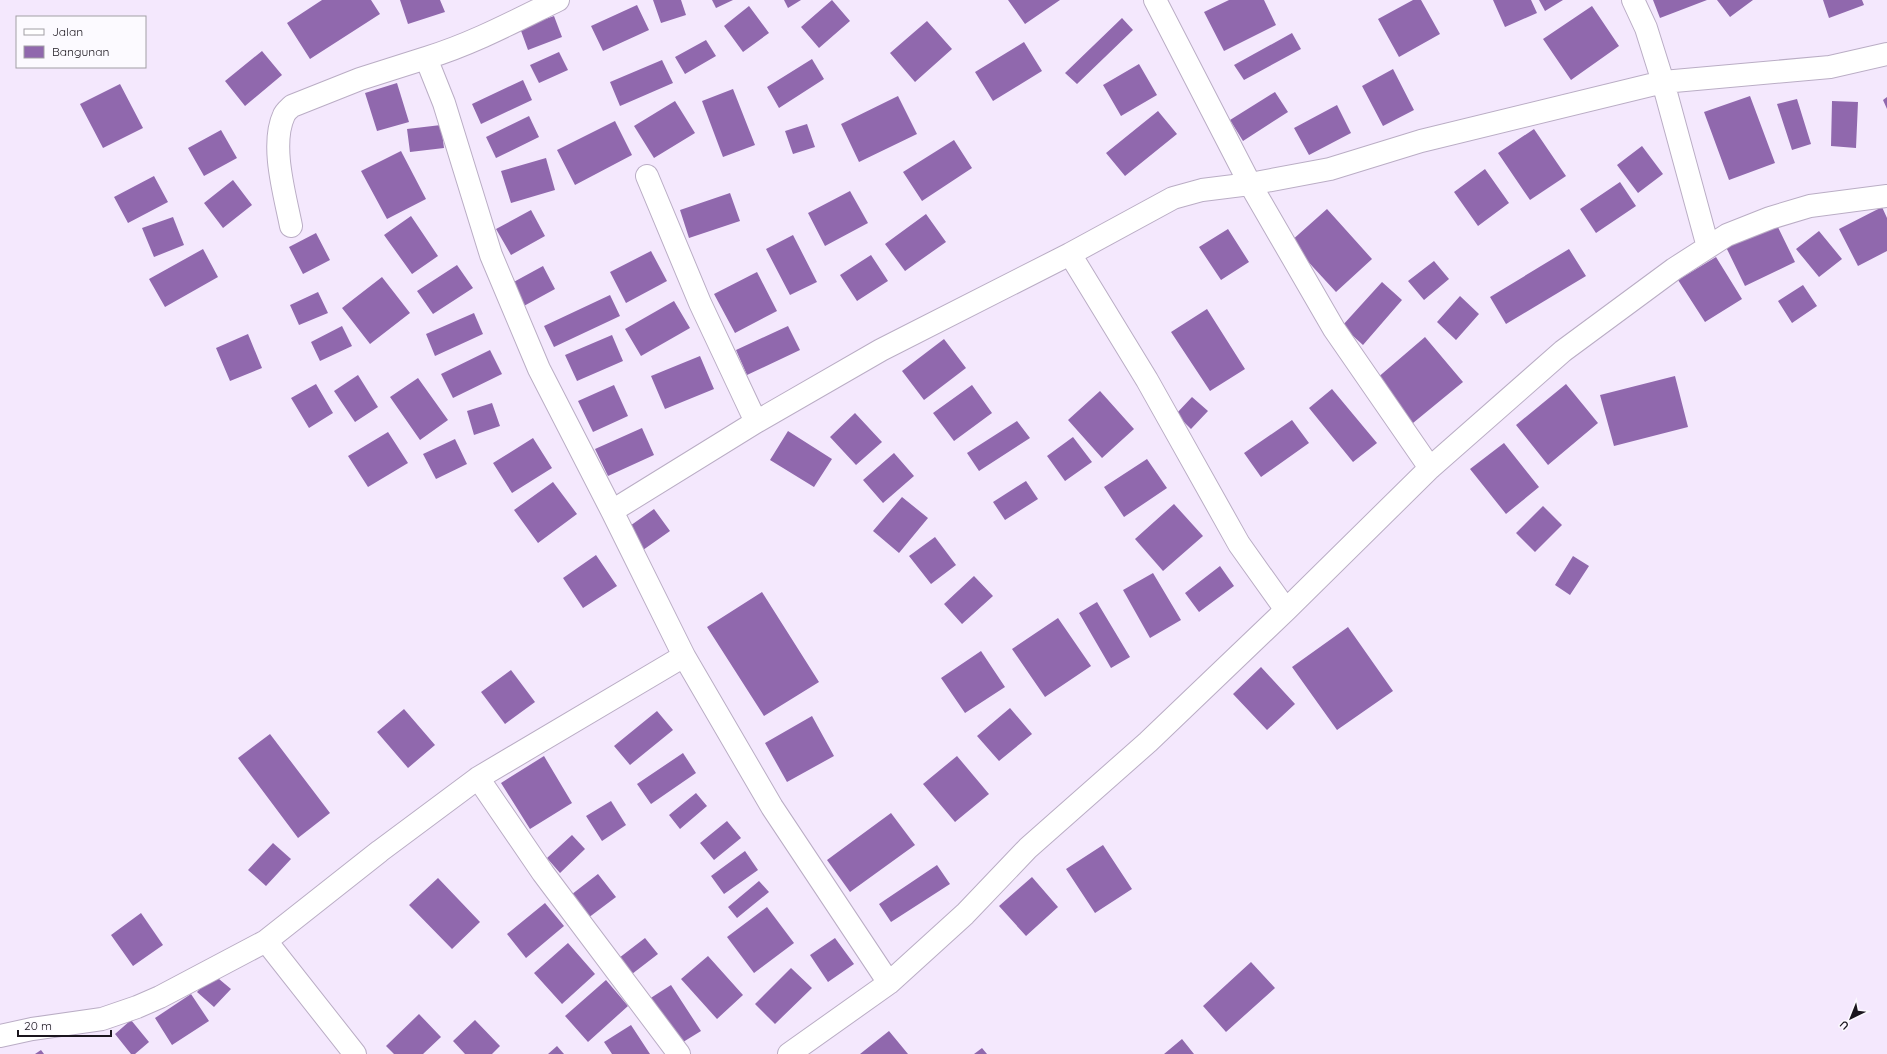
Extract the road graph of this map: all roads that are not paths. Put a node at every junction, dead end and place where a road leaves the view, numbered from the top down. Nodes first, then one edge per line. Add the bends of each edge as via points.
1 (558, 0) edge
2 (1155, 0) edge
3 (1633, 0) edge
4 (1887, 54) edge
5 (426, 58) junction
6 (1663, 82) junction
7 (647, 176) dead end
8 (1250, 184) junction
9 (1887, 196) edge
10 (291, 226) dead end
11 (1708, 247) junction
12 (1070, 254) junction
13 (756, 422) junction
14 (1430, 468) junction
15 (612, 511) junction
16 (1286, 610) junction
17 (684, 656) junction
18 (478, 778) junction
19 (266, 941) junction
20 (889, 983) junction
21 (0, 1036) edge
22 (355, 1054) edge
23 (679, 1054) edge
24 (789, 1054) edge

1 - 5 street via 451,50
2 - 8 street
3 - 6 street via 1646,28
4 - 6 street via 1830,67
5 - 10 street via 360,79 292,106 284,114 279,132 279,167
5 - 15 street via 444,103 491,254 539,369
6 - 8 street via 1421,140 1330,169
6 - 11 street
7 - 13 street via 700,303
8 - 12 street via 1202,190 1172,198
8 - 14 street via 1334,329
9 - 11 street via 1810,206 1727,235
11 - 14 street via 1563,351
12 - 13 street via 881,350
12 - 16 street via 1147,380 1239,544
13 - 15 street
14 - 16 street
15 - 17 street
16 - 20 street via 1148,742 1028,848 964,914
17 - 18 street
17 - 20 street via 772,806
18 - 19 street
18 - 23 street via 543,873
19 - 21 street via 137,1007 102,1019
19 - 22 street
20 - 24 street

